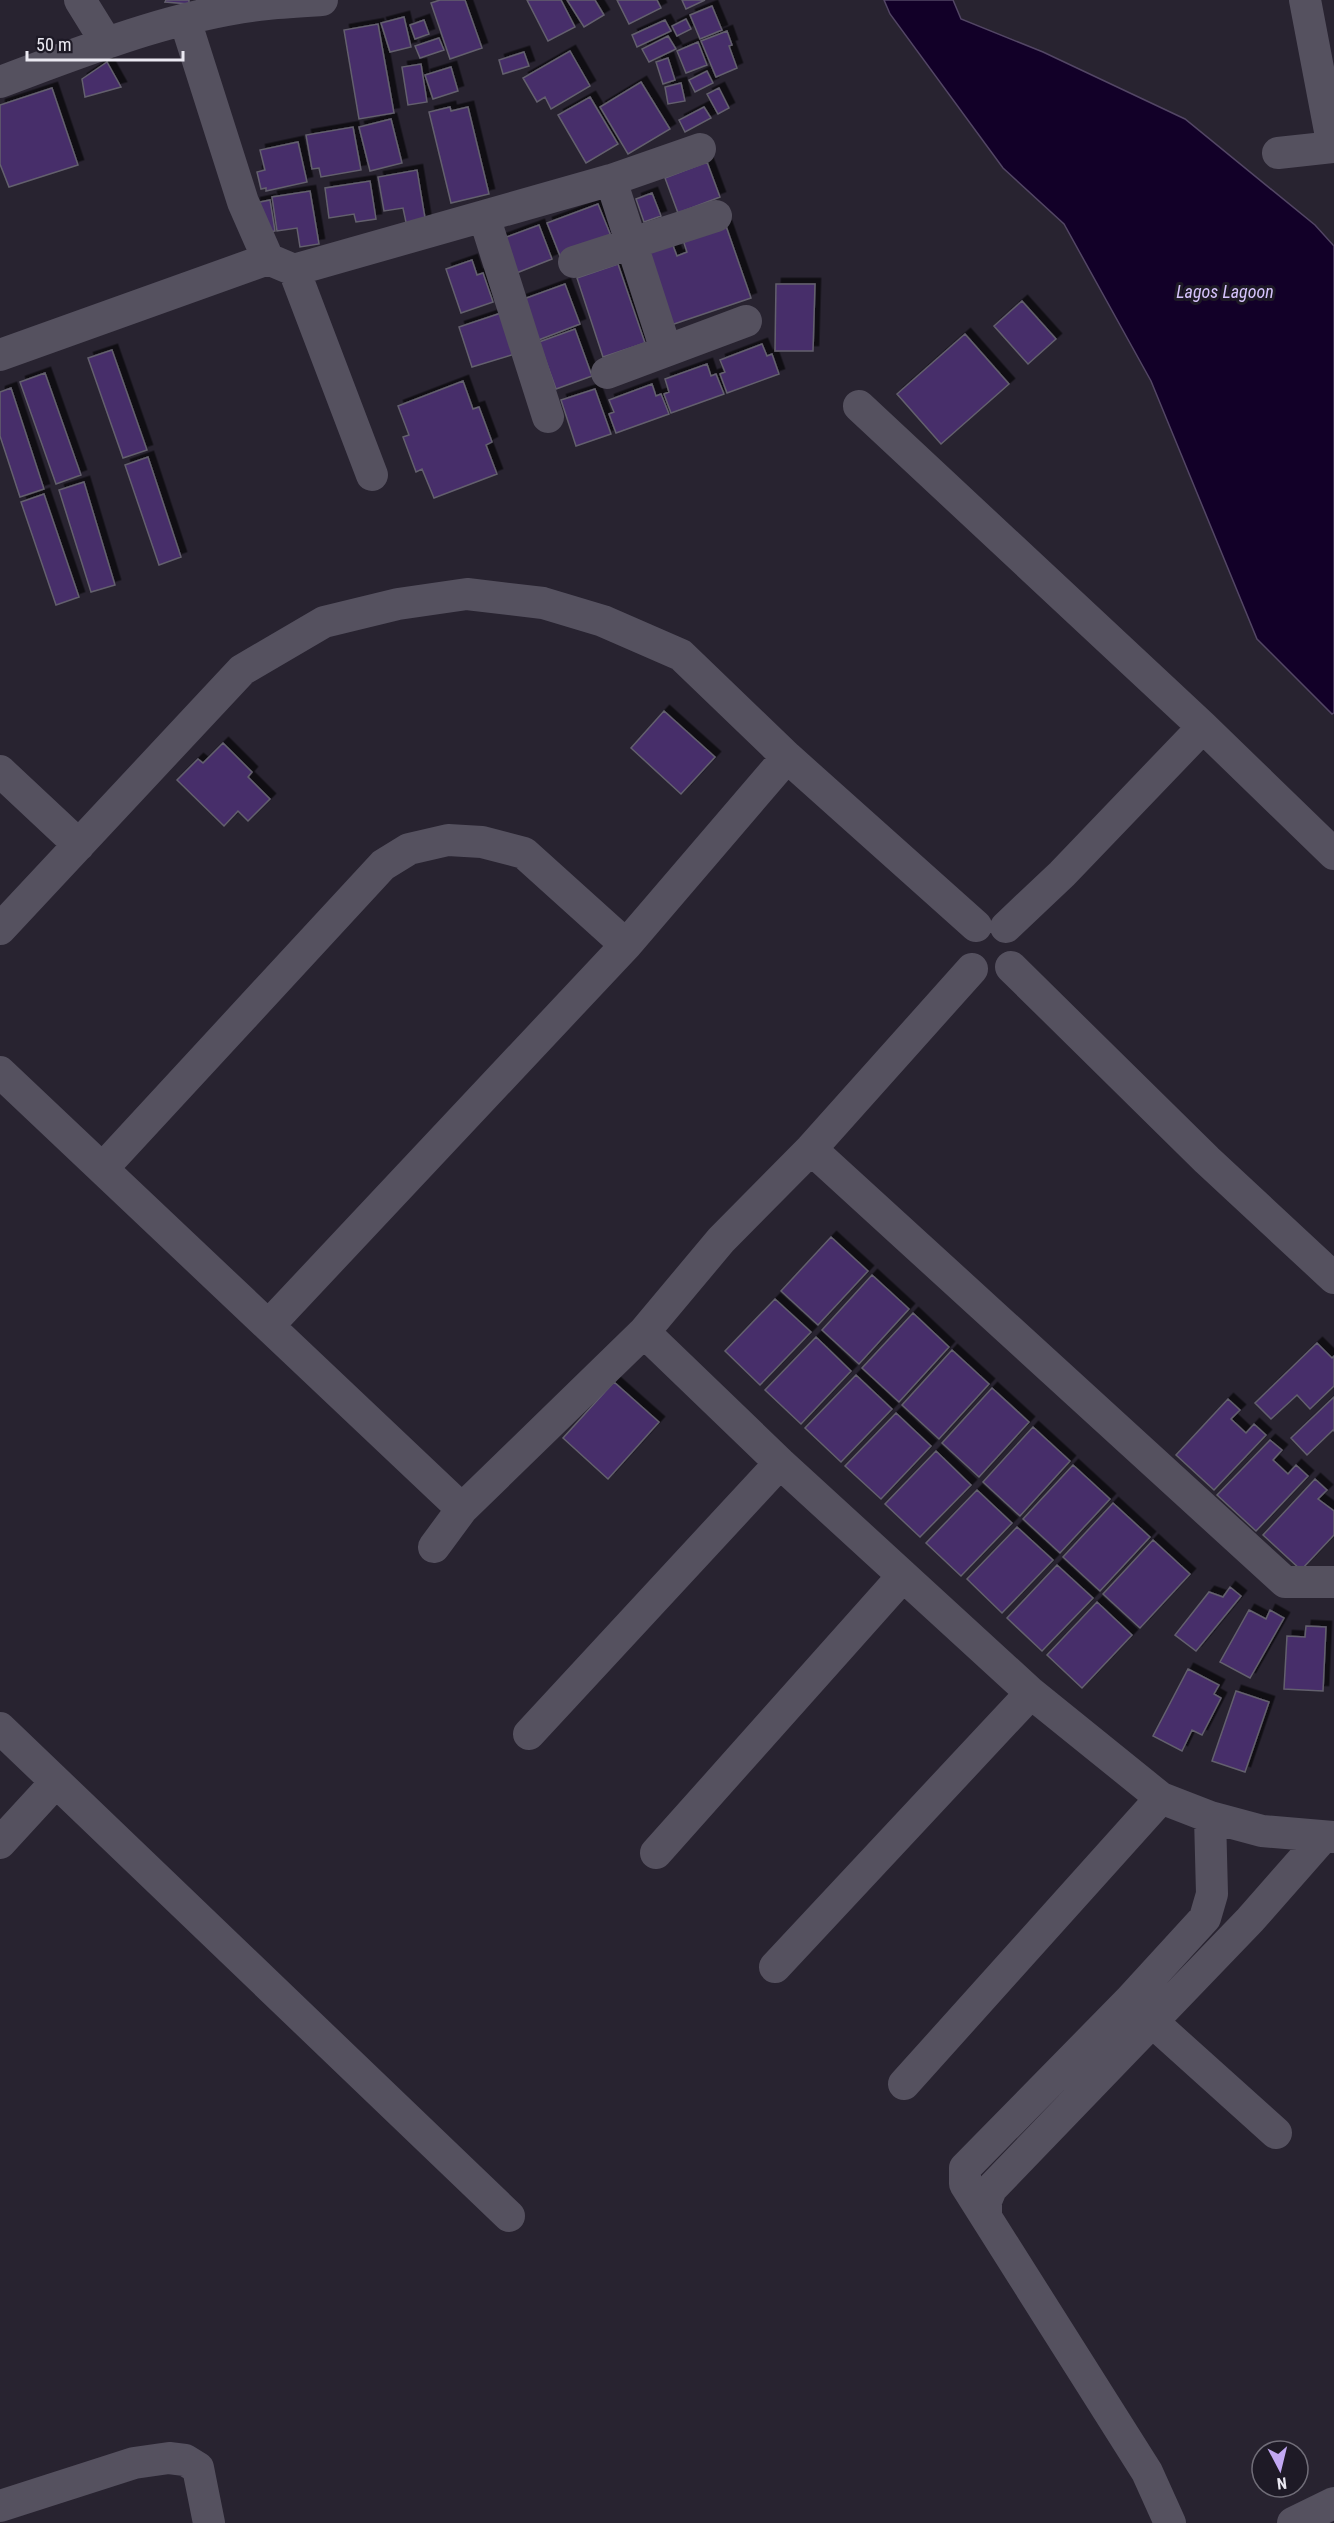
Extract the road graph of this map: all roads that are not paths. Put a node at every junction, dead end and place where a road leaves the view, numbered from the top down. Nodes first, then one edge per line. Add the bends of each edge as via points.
1 (80, 0) edge
2 (322, 0) edge
3 (1305, 0) edge
4 (266, 2) edge
5 (185, 20) junction
6 (106, 42) junction
7 (0, 82) edge
8 (1334, 147) edge
9 (700, 149) dead end
10 (1278, 153) dead end
11 (610, 180) junction
12 (484, 216) junction
13 (716, 216) dead end
14 (630, 244) junction
15 (574, 262) dead end
16 (281, 264) junction
17 (746, 321) dead end
18 (666, 350) junction
19 (0, 355) edge
20 (606, 373) dead end
21 (859, 406) dead end
22 (548, 417) dead end
23 (372, 475) dead end
24 (1203, 727) junction
25 (787, 757) junction
26 (0, 771) edge
27 (79, 845) junction
28 (1334, 854) edge
29 (991, 926) junction
30 (0, 929) edge
31 (626, 945) junction
32 (1011, 967) junction
33 (972, 969) junction
34 (0, 1072) edge
35 (811, 1149) junction
36 (103, 1168) junction
37 (1334, 1278) edge
38 (269, 1324) junction
39 (644, 1332) junction
40 (780, 1463) junction
41 (462, 1509) junction
42 (434, 1547) dead end
43 (903, 1576) junction
44 (1334, 1582) edge
45 (1031, 1693) junction
46 (0, 1728) edge
47 (529, 1734) dead end
48 (56, 1782) junction
49 (1161, 1798) junction
50 (1210, 1817) junction
51 (1328, 1837) edge
52 (0, 1843) edge
53 (656, 1853) dead end
54 (775, 1967) dead end
55 (1140, 2011) junction
56 (904, 2084) dead end
57 (1022, 2111) junction
58 (1046, 2131) junction
59 (1276, 2133) dead end
60 (986, 2215) junction
61 (509, 2216) dead end
62 (1334, 2503) edge
63 (0, 2506) edge
64 (209, 2523) edge
65 (1170, 2523) edge
66 (1293, 2523) edge

1 - 6 street
2 - 4 street
3 - 8 street
4 - 5 street
5 - 6 street
5 - 16 street via 243,202
6 - 7 street
8 - 10 street
9 - 11 street
11 - 12 street
11 - 14 street
12 - 16 street
12 - 22 street
13 - 14 street
14 - 15 street
14 - 18 street
16 - 19 street
16 - 23 street
17 - 18 street
18 - 20 street
21 - 24 street
24 - 28 street
24 - 29 street via 1062,874
25 - 27 street via 681,655 603,621 543,603 467,594 398,604 324,622 242,670
25 - 29 street
25 - 31 street
26 - 27 street
27 - 30 street
29 - 32 street via 1014,935 1016,957
29 - 33 street via 969,933 964,951
31 - 36 street via 524,853 482,842 448,840 409,849 383,865
31 - 38 street
32 - 33 street via 992,975
32 - 37 street
33 - 35 street
34 - 36 street
35 - 39 street via 721,1240
35 - 44 street via 1285,1582
36 - 38 street
38 - 41 street
39 - 40 street
39 - 41 street
40 - 43 street
40 - 47 street
41 - 42 street
43 - 45 street
43 - 53 street
45 - 49 street
45 - 54 street
46 - 48 street
48 - 52 street
48 - 61 street
49 - 50 street
49 - 56 street
50 - 51 street via 1262,1831
50 - 55 street via 1212,1894 1205,1918
51 - 55 street via 1250,1920
55 - 57 street
55 - 58 street
55 - 59 street
57 - 58 street
57 - 60 street via 965,2168 965,2184
58 - 60 street via 991,2189
60 - 65 street via 1146,2472
62 - 66 street
63 - 64 street via 134,2463 169,2458 185,2460 198,2468

